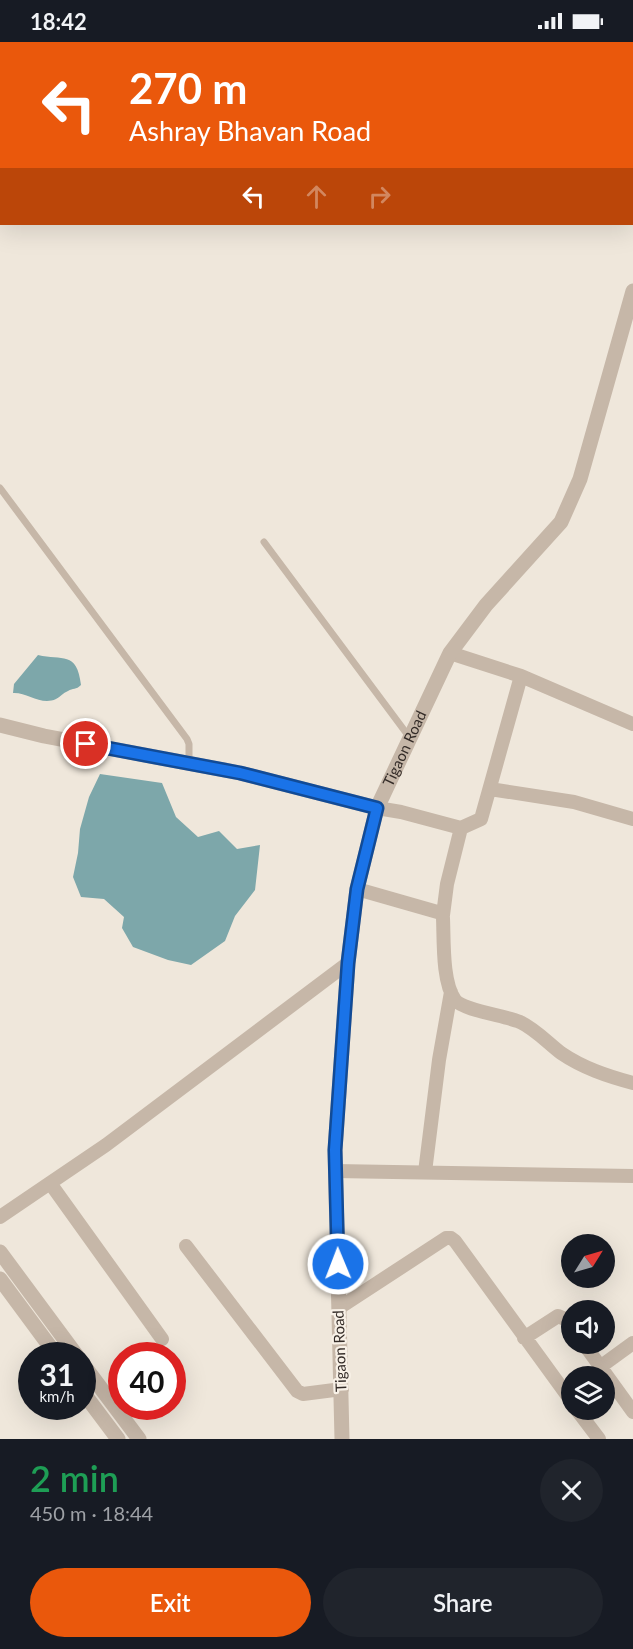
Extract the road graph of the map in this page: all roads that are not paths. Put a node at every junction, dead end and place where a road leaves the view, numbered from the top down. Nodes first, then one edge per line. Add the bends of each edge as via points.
1 (633, 291) edge
2 (0, 488) edge
3 (264, 542) dead end
4 (450, 652) junction
5 (521, 676) junction
6 (633, 724) edge
7 (0, 725) edge
8 (410, 738) junction
9 (189, 764) junction
10 (490, 789) junction
11 (377, 808) junction
12 (633, 819) edge
13 (461, 828) junction
14 (357, 889) junction
15 (443, 915) junction
16 (348, 963) junction
17 (451, 992) junction
18 (633, 1083) edge
19 (335, 1172) junction
20 (425, 1173) junction
21 (633, 1176) edge
22 (50, 1183) junction
23 (0, 1217) edge
24 (186, 1246) dead end
25 (0, 1252) edge
26 (0, 1279) edge
27 (339, 1308) junction
28 (561, 1317) edge
29 (524, 1338) junction
30 (162, 1339) dead end
31 (47, 1342) edge
32 (67, 1342) edge
33 (633, 1343) edge
34 (601, 1366) edge
35 (96, 1382) edge
36 (561, 1387) edge
37 (615, 1387) edge
38 (342, 1389) junction
39 (96, 1410) edge
40 (633, 1412) edge
41 (585, 1420) edge
42 (118, 1439) edge
43 (139, 1439) edge
44 (342, 1439) edge
45 (599, 1439) edge

1 - 4 street, Tigaon Road via 580,479 561,522 486,605
2 - 9 lane via 189,742
3 - 8 lane
4 - 5 street
4 - 8 street, Tigaon Road
5 - 6 street
5 - 10 street
7 - 9 street
8 - 11 street, Tigaon Road
9 - 11 street
10 - 12 street via 574,802
10 - 13 street via 483,817
11 - 13 street
11 - 14 street, Tigaon Road
13 - 15 street
14 - 15 street
14 - 16 street, Tigaon Road
15 - 17 street
16 - 19 street, Tigaon Road
16 - 22 street
17 - 18 street via 461,1004 523,1023 579,1064
17 - 20 street
19 - 20 street
19 - 27 street, Tigaon Road
20 - 21 street
22 - 23 street
22 - 30 street
24 - 38 street via 297,1391 303,1394
25 - 32 street
26 - 31 street
27 - 29 street via 448,1237 455,1241
27 - 38 street, Tigaon Road
28 - 29 street
29 - 36 street
33 - 34 street
35 - 43 street
37 - 40 street
38 - 44 street, Tigaon Road
39 - 42 street
41 - 45 street

